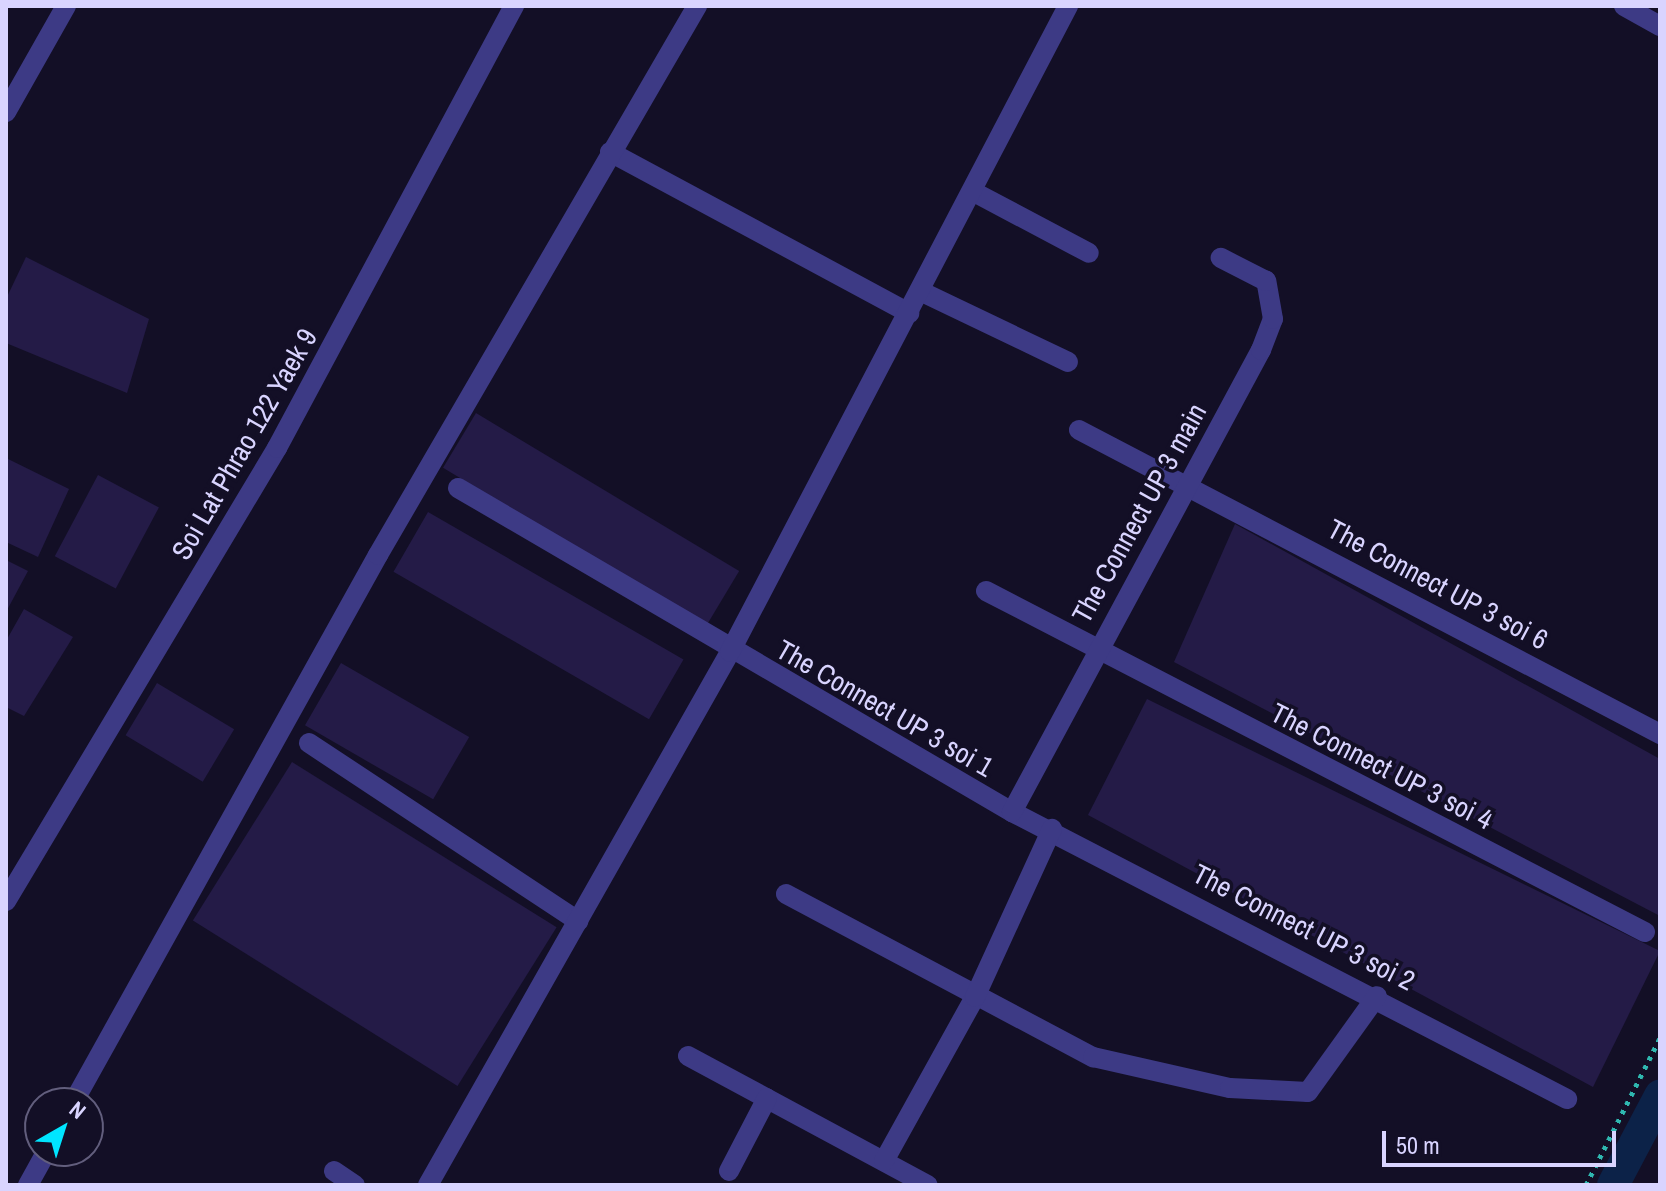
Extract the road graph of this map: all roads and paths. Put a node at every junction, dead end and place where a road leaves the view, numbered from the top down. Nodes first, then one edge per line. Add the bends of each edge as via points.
1 (66, 6) edge
2 (514, 6) edge
3 (697, 6) edge
4 (1068, 6) edge
5 (1624, 6) edge
6 (1660, 26) edge
7 (6, 112) edge
8 (610, 152) junction
9 (972, 191) junction
10 (1089, 253) dead end
11 (1221, 258) dead end
12 (920, 291) junction
13 (909, 313) junction
14 (1068, 362) dead end
15 (1079, 430) dead end
16 (1191, 484) junction
17 (458, 488) dead end
18 (986, 591) dead end
19 (1093, 650) junction
20 (730, 652) junction
21 (1660, 734) edge
22 (309, 743) dead end
23 (1012, 812) junction
24 (1052, 829) junction
25 (786, 894) dead end
26 (6, 901) edge
27 (578, 921) junction
28 (1645, 932) dead end
29 (1377, 996) junction
30 (975, 997) junction
31 (1660, 1038) edge
32 (688, 1056) dead end
33 (82, 1087) edge
34 (767, 1098) junction
35 (1567, 1099) dead end
36 (884, 1161) junction
37 (38, 1167) edge
38 (334, 1171) dead end
39 (729, 1171) dead end
40 (28, 1185) edge
41 (355, 1185) edge
42 (428, 1185) edge
43 (928, 1185) edge
44 (1586, 1185) edge

1 - 7 street
2 - 26 street, Soi Lat Phrao 122 Yaek 9 via 277,448
3 - 8 street
4 - 9 street
5 - 6 street
8 - 13 street
8 - 33 street
9 - 10 street
9 - 12 street
11 - 16 street, The Connect UP 3 main via 1266,281 1273,319
12 - 13 street
12 - 14 street
13 - 20 street
15 - 16 street, The Connect UP 3 soi 6
16 - 19 street, The Connect UP 3 main
16 - 21 street, The Connect UP 3 soi 6
17 - 20 street, The Connect UP 3 soi 1
18 - 19 street, The Connect UP 3 soi 4
19 - 23 street, The Connect UP 3 main
19 - 28 street, The Connect UP 3 soi 4
20 - 23 street, The Connect UP 3 soi 1
20 - 27 street
22 - 27 street
23 - 24 street, The Connect UP 3 soi 2
24 - 29 street, The Connect UP 3 soi 2
24 - 30 street
25 - 30 street
27 - 42 street
29 - 30 street via 1323,1075 1293,1095 1093,1057
29 - 35 street, The Connect UP 3 soi 2
30 - 36 street
31 - 44 path
32 - 34 street
34 - 36 street
34 - 39 street
36 - 43 street
37 - 40 street
38 - 41 street

